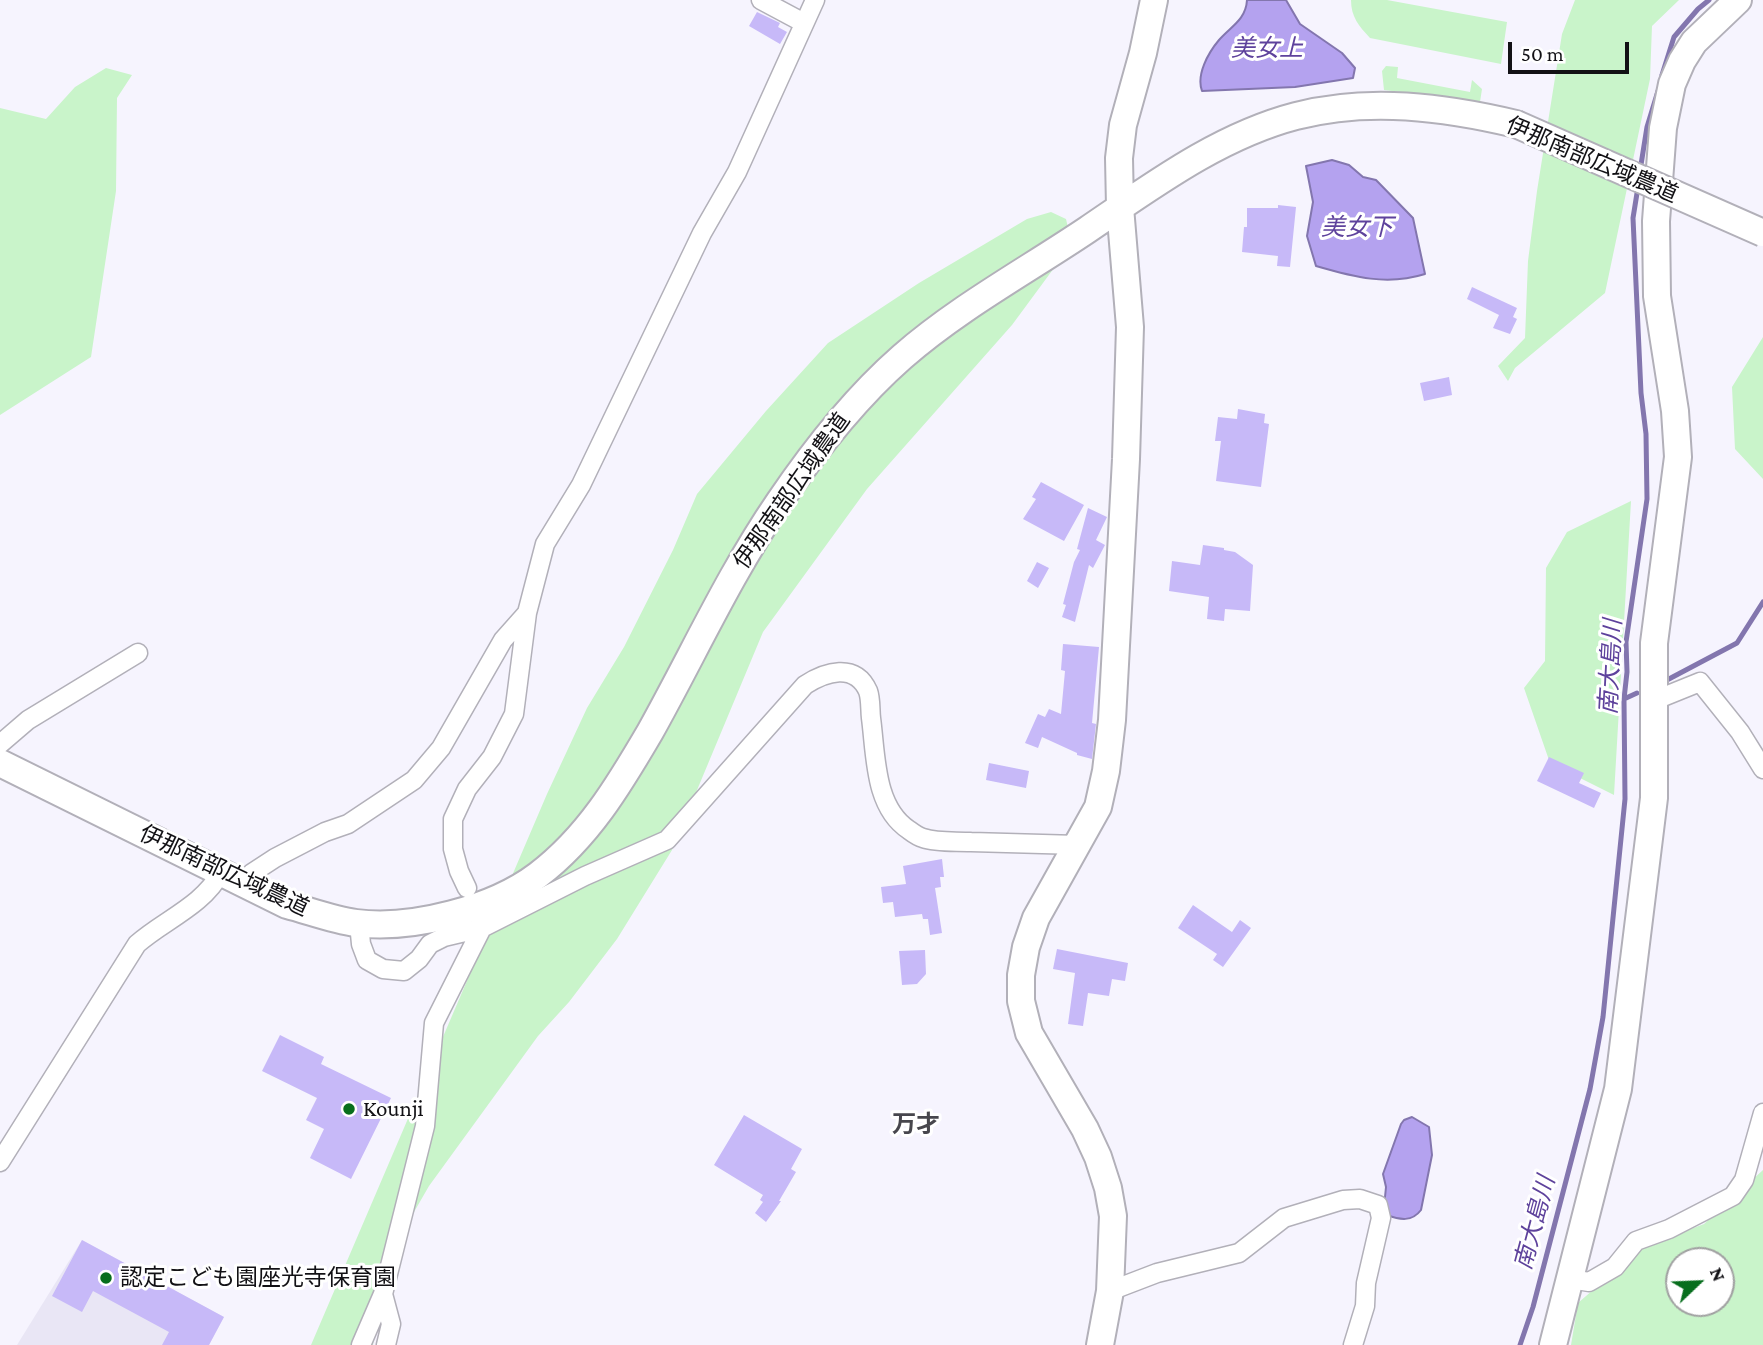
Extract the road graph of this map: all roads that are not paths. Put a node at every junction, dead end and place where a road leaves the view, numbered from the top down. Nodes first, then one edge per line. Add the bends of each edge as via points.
1 (761, 0) edge
2 (815, 0) edge
3 (1154, 0) edge
4 (1738, 0) edge
5 (804, 23) junction
6 (1120, 207) junction
7 (1763, 233) edge
8 (527, 613) junction
9 (138, 653) dead end
10 (1653, 701) junction
11 (0, 744) edge
12 (0, 763) edge
13 (1763, 769) edge
14 (1078, 845) junction
15 (233, 878) junction
16 (467, 888) dead end
17 (359, 923) junction
18 (481, 924) junction
19 (1763, 1114) edge
20 (0, 1162) edge
21 (1570, 1279) junction
22 (1111, 1291) junction
23 (383, 1294) junction
24 (361, 1345) edge
25 (386, 1345) edge
26 (1100, 1345) edge
27 (1353, 1345) edge
28 (1553, 1345) edge

1 - 5 street
2 - 5 street
3 - 6 street via 1123,125
4 - 10 street via 1694,41 1682,61 1663,128 1656,221 1657,296 1678,457 1657,611
5 - 8 street via 737,172 702,233 581,485 545,544
6 - 7 street, 伊那南部広域農道, bridge via 1255,128 1298,115 1376,104 1450,110 1517,124
6 - 14 street via 1130,327 1112,720 1098,807
6 - 17 street, 伊那南部広域農道 via 949,321 904,355 852,405 778,502 615,791 556,860 513,891 462,912 422,921
8 - 15 street via 503,640 441,748 414,780 348,824 252,873
8 - 16 street via 514,714 453,819 453,849
9 - 11 street via 27,720
10 - 13 street via 1700,682
10 - 21 street via 1654,798 1618,1089
12 - 15 street, 伊那南部広域農道
14 - 18 street via 945,841 923,838 906,829 884,799 868,692 848,672 831,672 805,685 667,840
14 - 22 street via 1036,918 1026,947 1021,1001 1029,1033 1085,1129 1108,1188 1113,1216
15 - 17 street, 伊那南部広域農道 via 287,905
15 - 20 street via 214,886 136,944
17 - 18 street via 367,960 383,969 404,971 430,944
18 - 23 street via 433,1023 425,1126
19 - 21 street via 1744,1180 1733,1196 1636,1241 1615,1268 1589,1282
21 - 28 street
22 - 26 street
22 - 27 street via 1157,1273 1239,1253 1284,1218 1343,1200 1369,1200 1378,1205 1381,1218
23 - 24 street
23 - 25 street via 391,1324

